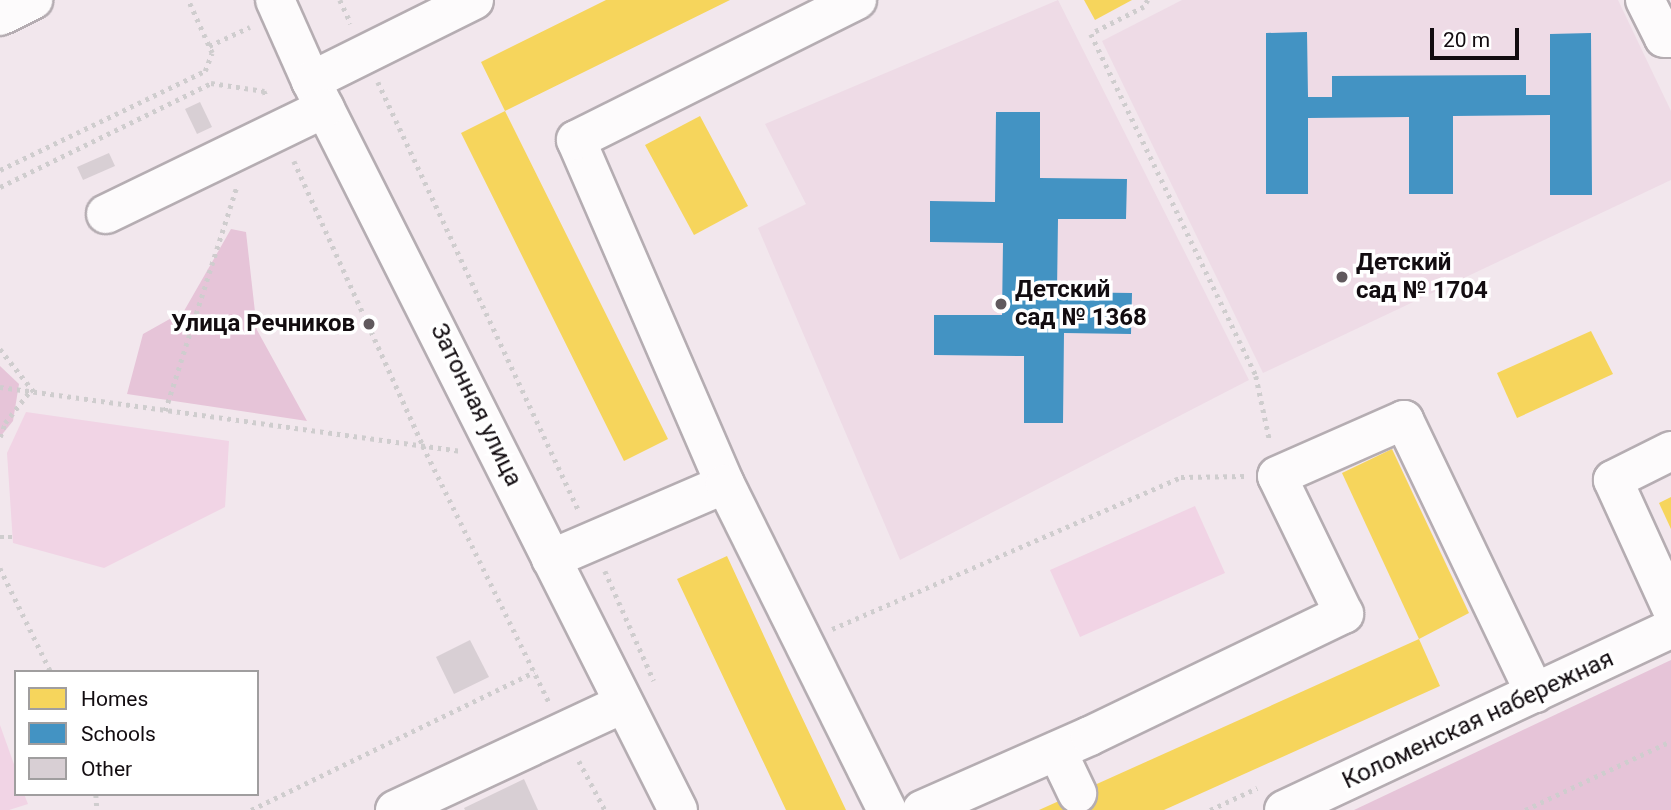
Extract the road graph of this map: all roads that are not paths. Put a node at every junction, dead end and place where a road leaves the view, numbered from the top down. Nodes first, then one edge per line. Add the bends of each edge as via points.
1 (33, 0) edge
2 (275, 0) edge
3 (474, 0) edge
4 (857, 0) edge
5 (1645, 0) edge
6 (0, 16) edge
7 (1671, 38) edge
8 (318, 94) junction
9 (106, 214) dead end
10 (1671, 451) edge
11 (725, 484) junction
12 (551, 559) junction
13 (1671, 607) edge
14 (1671, 629) edge
15 (1535, 693) junction
16 (622, 704) junction
17 (1057, 751) junction
18 (1077, 793) dead end
19 (395, 810) edge
20 (678, 810) edge
21 (887, 810) edge
22 (922, 810) edge
23 (1284, 810) edge

1 - 6 street
2 - 8 street, Затонная улица
3 - 8 street via 365,54
4 - 11 street via 576,140
5 - 7 street via 1664,38
8 - 9 street via 266,137
8 - 12 street, Затонная улица
10 - 13 street via 1613,480
11 - 12 street
11 - 21 street
12 - 16 street, Затонная улица
14 - 15 street, Коломенская набережная
15 - 17 street via 1404,420 1277,475 1344,614
15 - 23 street, Коломенская набережная
16 - 19 street
16 - 20 street, Затонная улица
17 - 18 street
17 - 22 street

